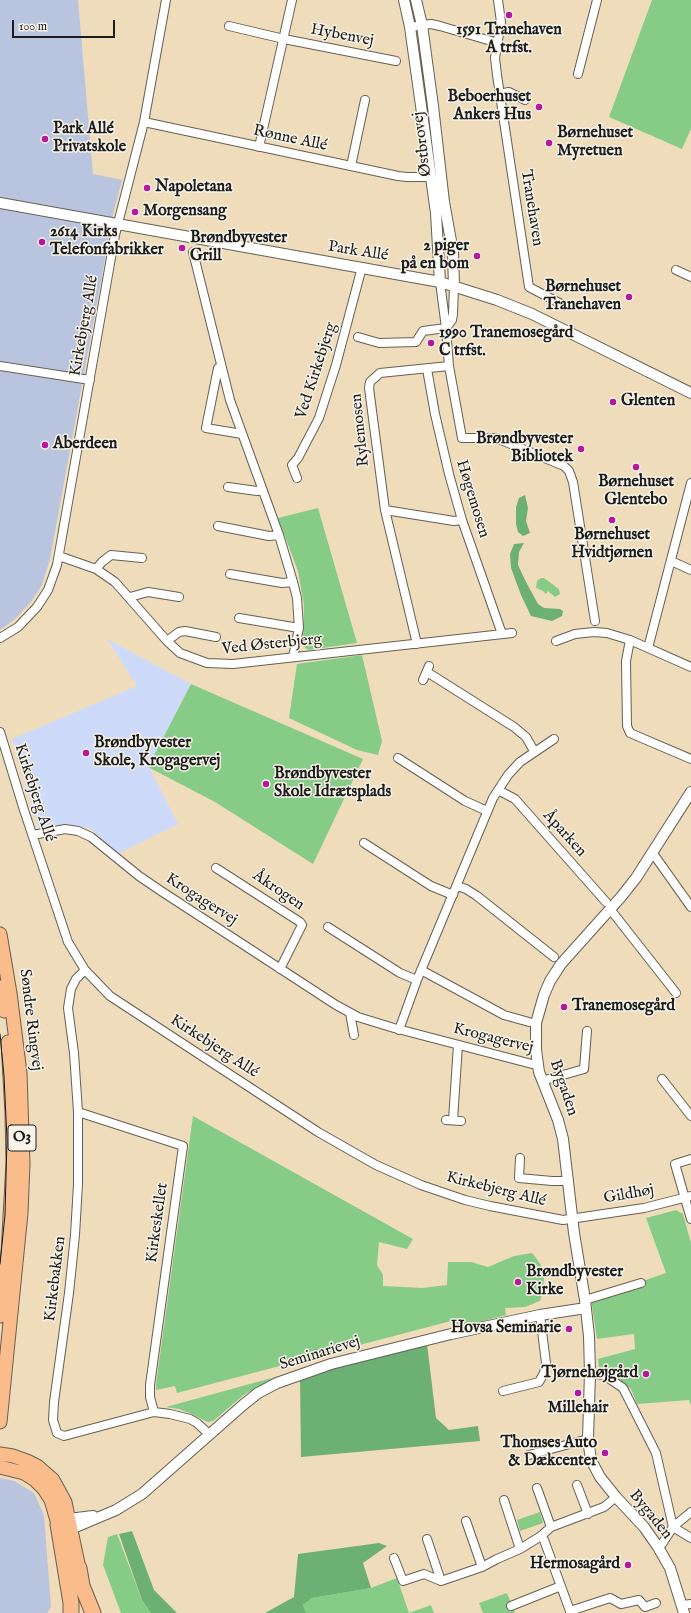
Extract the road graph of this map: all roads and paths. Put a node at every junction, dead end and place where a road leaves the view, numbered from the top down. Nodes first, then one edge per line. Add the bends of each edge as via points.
1 (166, 0) edge
2 (292, 0) edge
3 (404, 0) edge
4 (416, 0) edge
5 (498, 0) edge
6 (597, 0) edge
7 (422, 25) junction
8 (229, 26) dead end
9 (410, 27) junction
10 (284, 39) junction
11 (498, 43) junction
12 (396, 61) dead end
13 (578, 74) dead end
14 (499, 94) junction
15 (365, 100) dead end
16 (525, 100) dead end
17 (144, 122) junction
18 (260, 147) junction
19 (351, 166) junction
20 (431, 177) junction
21 (0, 203) edge
22 (118, 223) junction
23 (193, 252) dead end
24 (362, 267) junction
25 (676, 270) dead end
26 (691, 277) edge
27 (440, 282) junction
28 (454, 286) junction
29 (565, 306) dead end
30 (446, 328) junction
31 (358, 337) dead end
32 (0, 366) edge
33 (221, 366) junction
34 (449, 366) junction
35 (427, 369) junction
36 (90, 380) junction
37 (691, 393) edge
38 (242, 434) junction
39 (297, 478) dead end
40 (691, 483) edge
41 (228, 487) dead end
42 (262, 490) junction
43 (385, 510) junction
44 (462, 520) junction
45 (218, 526) dead end
46 (279, 535) junction
47 (59, 556) junction
48 (142, 558) dead end
49 (671, 561) junction
50 (96, 569) junction
51 (691, 570) edge
52 (230, 574) dead end
53 (293, 582) junction
54 (130, 597) junction
55 (179, 597) dead end
56 (240, 618) dead end
57 (595, 621) dead end
58 (298, 628) junction
59 (512, 633) dead end
60 (502, 634) junction
61 (216, 637) dead end
62 (0, 638) edge
63 (630, 640) junction
64 (556, 641) dead end
65 (166, 642) junction
66 (417, 644) junction
67 (648, 648) junction
68 (293, 657) junction
69 (691, 667) edge
70 (423, 680) dead end
71 (0, 732) edge
72 (554, 739) dead end
73 (534, 751) junction
74 (398, 758) dead end
75 (691, 760) edge
76 (498, 790) junction
77 (691, 792) edge
78 (487, 811) junction
79 (33, 836) junction
80 (364, 843) dead end
81 (651, 855) junction
82 (216, 868) dead end
83 (457, 886) junction
84 (453, 895) junction
85 (608, 905) junction
86 (691, 907) edge
87 (328, 927) dead end
88 (0, 934) edge
89 (554, 957) dead end
90 (280, 969) junction
91 (85, 970) junction
92 (421, 970) junction
93 (417, 980) junction
94 (0, 987) edge
95 (676, 993) dead end
96 (350, 1013) junction
97 (529, 1022) dead end
98 (399, 1030) junction
99 (587, 1031) dead end
100 (354, 1035) dead end
101 (458, 1045) junction
102 (537, 1064) junction
103 (662, 1078) dead end
104 (542, 1081) junction
105 (78, 1112) junction
106 (691, 1116) edge
107 (454, 1120) dead end
108 (520, 1158) dead end
109 (691, 1158) edge
110 (568, 1181) junction
111 (688, 1197) edge
112 (572, 1219) junction
113 (691, 1219) edge
114 (641, 1283) dead end
115 (585, 1304) junction
116 (540, 1315) junction
117 (0, 1316) edge
118 (590, 1373) junction
119 (503, 1391) dead end
120 (154, 1412) junction
121 (0, 1422) edge
122 (210, 1435) junction
123 (588, 1439) junction
124 (0, 1454) edge
125 (529, 1455) dead end
126 (0, 1467) edge
127 (577, 1485) dead end
128 (537, 1488) dead end
129 (616, 1497) junction
130 (504, 1500) dead end
131 (691, 1512) edge
132 (588, 1514) junction
133 (466, 1521) dead end
134 (66, 1524) junction
135 (551, 1527) junction
136 (673, 1527) junction
137 (541, 1536) junction
138 (691, 1538) edge
139 (427, 1539) dead end
140 (658, 1547) junction
141 (520, 1549) junction
142 (394, 1558) dead end
143 (482, 1567) junction
144 (79, 1568) joint
145 (441, 1581) junction
146 (561, 1586) junction
147 (656, 1603) dead end
148 (511, 1606) dead end
149 (685, 1607) edge
150 (71, 1613) edge
151 (93, 1613) edge

1 - 17 street, Kirkebjerg Allé
2 - 10 street
3 - 9 street, Østbrovej
4 - 7 street, Østbrovej
5 - 11 street, Tranehaven via 502,22
6 - 13 street
7 - 9 street
7 - 11 street via 440,26
7 - 28 street, Østbrovej via 444,202 453,252
8 - 10 street, Hybenvej
9 - 20 street, Østbrovej
10 - 12 street, Hybenvej
10 - 18 street
11 - 14 street, Tranehaven via 495,60
14 - 16 street via 509,92
14 - 29 street, Tranehaven via 529,287
15 - 19 street
17 - 18 street, Rønne Allé
17 - 22 street, Kirkebjerg Allé
18 - 19 street, Rønne Allé
19 - 20 street, Rønne Allé via 407,177
20 - 27 street, Østbrovej via 438,225
21 - 22 street, Park Allé
22 - 24 street, Park Allé
22 - 36 street, Kirkebjerg Allé
23 - 33 street
24 - 27 street, Park Allé
24 - 39 street, Ved Kirkebjerg via 319,418 292,466
25 - 26 street
27 - 28 street, Park Allé
27 - 30 street
28 - 30 street via 452,320
28 - 37 street, Park Allé via 532,314
30 - 31 street via 423,331 416,342 379,344
30 - 34 street
32 - 36 street
33 - 38 street
33 - 38 street via 218,368 206,428
34 - 35 street, Rylemosen
34 - 57 street via 462,438 496,438 564,466 569,472 573,482
35 - 43 street, Rylemosen via 380,373 370,382
35 - 44 street, Høgemosen via 442,447
36 - 47 street, Kirkebjerg Allé
38 - 42 street
40 - 49 street
41 - 42 street
42 - 46 street
43 - 44 street via 454,521
43 - 66 street, Rylemosen
44 - 60 street, Høgemosen
45 - 46 street via 269,536
46 - 53 street
47 - 50 street, Ved Østerbjerg
47 - 62 street, Kirkebjerg Allé via 52,581 37,607 18,626
48 - 50 street via 111,555
49 - 51 street
49 - 67 street
50 - 54 street, Ved Østerbjerg via 116,582
52 - 53 street
53 - 58 street via 298,604
54 - 55 street via 148,592
54 - 65 street, Ved Østerbjerg
56 - 58 street
58 - 68 street
59 - 60 street
60 - 66 street
61 - 65 street, Ved Østerbjerg via 185,631 179,632
63 - 64 street via 594,632 576,634
63 - 67 street
63 - 75 street via 626,660 627,726 630,733
65 - 68 street, Ved Østerbjerg via 180,653 216,665
66 - 68 street, Ved Østerbjerg
67 - 69 street
70 - 73 street via 428,669 514,727 526,737
71 - 79 street, Kirkebjerg Allé
72 - 73 street
73 - 76 street via 508,775
74 - 78 street via 465,801
76 - 78 street
76 - 85 street, Åparken via 515,799
77 - 81 street, Bygaden
78 - 83 street
79 - 90 street, Krogagervej via 65,829 91,837 161,891
79 - 91 street, Kirkebjerg Allé via 68,942
80 - 84 street via 432,886
81 - 85 street, Bygaden via 636,878
81 - 86 street
82 - 90 street, Åkrogen via 300,922 302,926
83 - 84 street
83 - 89 street via 477,896
84 - 92 street
85 - 95 street
85 - 102 street, Bygaden via 550,981 536,1023
87 - 93 street via 400,973
88 - 121 main road, Søndre Ringvej / O3 via 20,1073 23,1164 20,1221
90 - 96 street, Krogagervej
91 - 105 street, Kirkebakken via 71,989 68,1008
91 - 112 street, Kirkebjerg Allé via 110,996 318,1132 376,1164 421,1185 465,1200 542,1217
92 - 93 street
92 - 97 street via 504,1015
93 - 98 street
94 - 117 main road, Søndre Ringvej / O3 via 10,1073 13,1163 8,1253
96 - 98 street, Krogagervej via 372,1023
96 - 100 street
98 - 101 street, Krogagervej
99 - 104 street via 584,1069
101 - 102 street, Krogagervej
101 - 107 street
102 - 104 street, Bygaden
103 - 106 street
104 - 110 street, Bygaden via 558,1120
105 - 120 street, Kirkeskellet via 183,1146 150,1385
105 - 120 street, Kirkebakken via 75,1235 53,1420 57,1433 64,1436
108 - 110 street via 519,1178
109 - 111 street via 676,1164
110 - 112 street, Bygaden
111 - 112 street, Gildhøj via 644,1208
111 - 113 street
112 - 115 street, Bygaden
114 - 115 street
115 - 116 street, Seminarievej
115 - 118 street, Bygaden
116 - 119 street via 546,1363 544,1373 539,1382
116 - 122 street, Seminarievej via 444,1336 310,1371 277,1383 243,1405
118 - 123 street, Bygaden
118 - 136 street via 604,1375 623,1388 656,1453
120 - 122 street, Kirkebakken via 190,1419
122 - 134 street, Seminarievej via 142,1494 116,1510
123 - 125 street
123 - 129 street, Bygaden via 591,1460 600,1477
124 - 134 main road via 27,1461 46,1472 65,1502
126 - 134 main road via 24,1473 35,1480 44,1489
127 - 132 street
128 - 135 street
129 - 132 street via 604,1508
129 - 140 street, Bygaden via 644,1527
130 - 141 street
131 - 136 street
132 - 135 street
133 - 143 street
134 - 144 main road
134 - 150 highway
135 - 137 street
136 - 138 street
136 - 140 street
137 - 141 street
137 - 146 street
139 - 145 street
140 - 149 street, Bygaden via 670,1568
141 - 143 street
142 - 145 street via 403,1581 424,1574
143 - 145 street
144 - 151 highway via 82,1586
146 - 147 street via 570,1611 610,1598 621,1604 639,1600 644,1607
146 - 148 street

